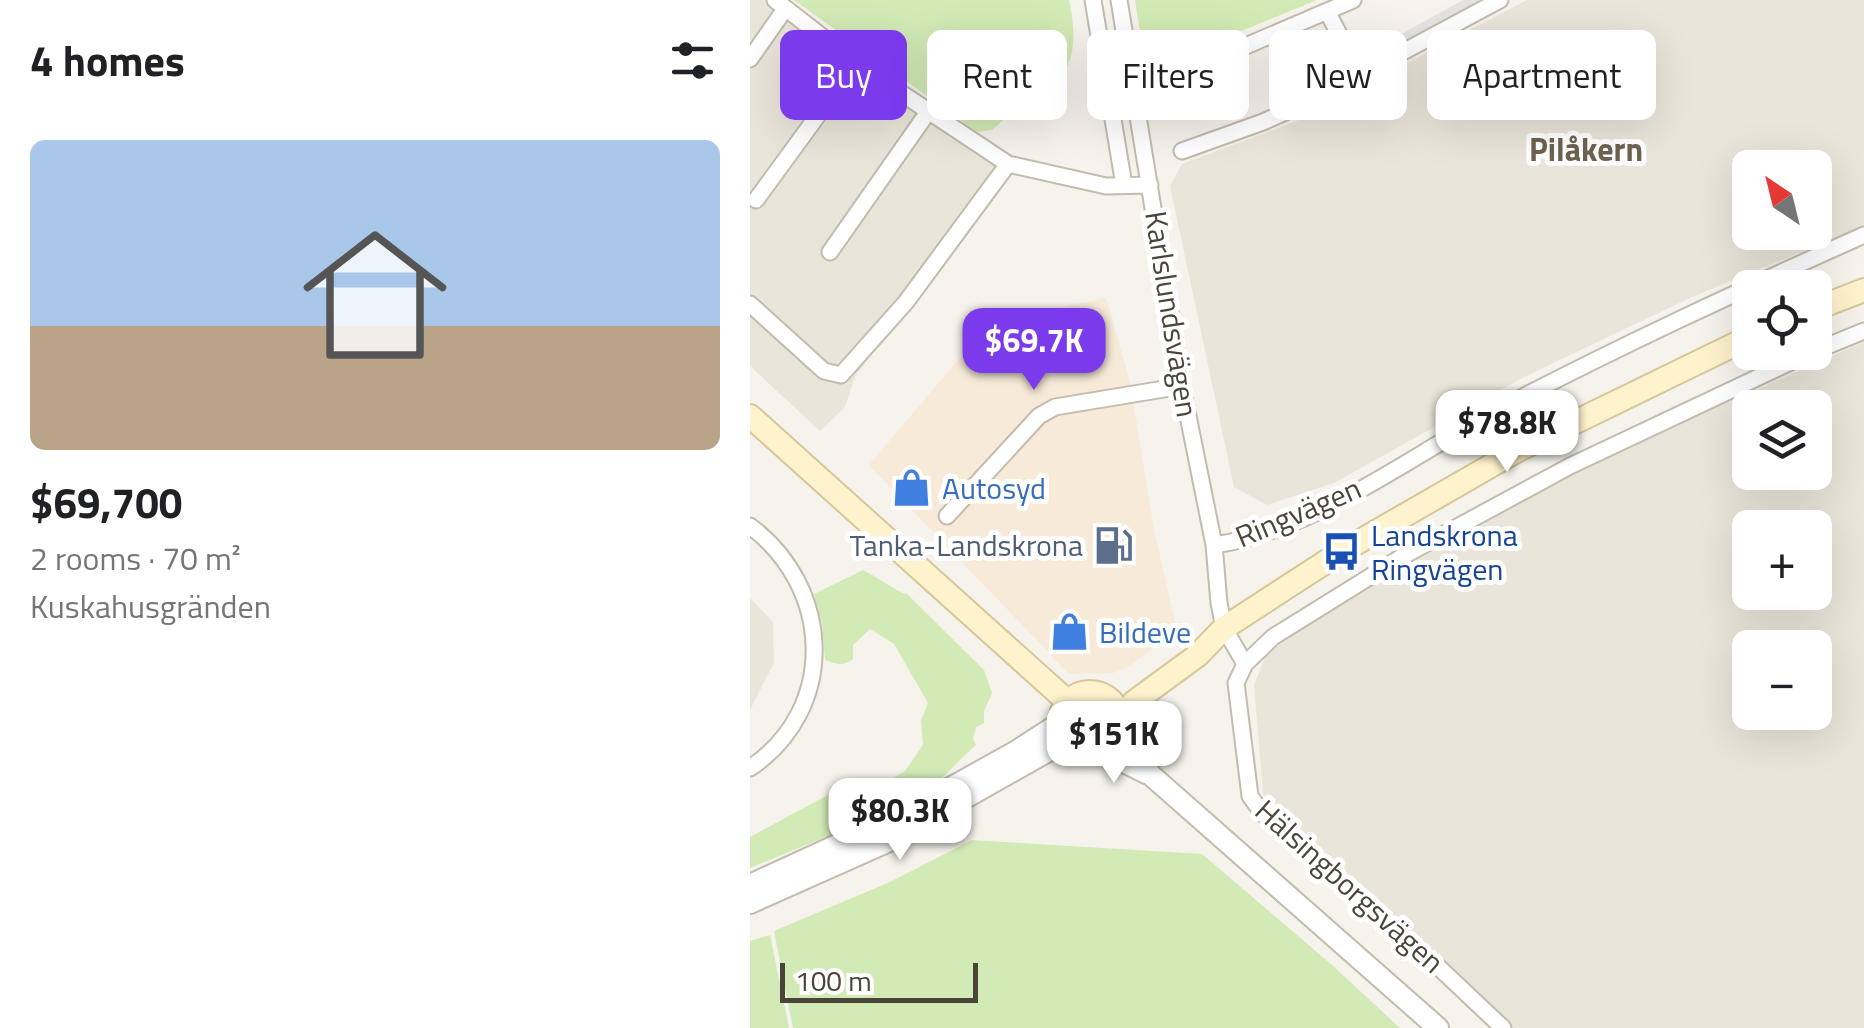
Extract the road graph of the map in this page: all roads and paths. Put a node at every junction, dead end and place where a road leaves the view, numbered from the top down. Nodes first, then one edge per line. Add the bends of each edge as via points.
1 (1093, 0) edge
2 (1119, 0) edge
3 (1354, 0) edge
4 (1500, 0) edge
5 (780, 4) edge
6 (1328, 13) junction
7 (813, 30) edge
8 (1098, 30) edge
9 (1123, 30) edge
10 (1337, 30) edge
11 (1249, 46) edge
12 (1407, 49) edge
13 (750, 59) edge
14 (927, 113) edge
15 (1269, 119) edge
16 (814, 120) edge
17 (940, 120) edge
18 (1113, 120) edge
19 (1139, 120) edge
20 (1182, 150) dead end
21 (1008, 164) junction
22 (1150, 184) junction
23 (1124, 185) junction
24 (756, 200) dead end
25 (1864, 235) edge
26 (830, 252) dead end
27 (1864, 290) edge
28 (1832, 303) edge
29 (750, 304) edge
30 (1864, 331) edge
31 (1832, 344) edge
32 (1732, 346) edge
33 (1775, 370) edge
34 (1182, 386) junction
35 (750, 416) edge
36 (947, 516) dead end
37 (750, 526) edge
38 (1214, 546) junction
39 (1224, 628) junction
40 (1245, 664) junction
41 (1106, 696) junction
42 (1064, 712) junction
43 (1112, 734) junction
44 (1071, 745) junction
45 (750, 768) edge
46 (750, 884) edge
47 (750, 903) edge
48 (1438, 1028) edge
49 (1503, 1028) edge

1 - 8 street, Karlslundsvägen
2 - 9 street, Karlslundsvägen
3 - 6 street
4 - 12 street
5 - 7 street
5 - 13 street
6 - 10 street
6 - 11 street
14 - 26 street
15 - 20 street
16 - 24 street
17 - 21 street
18 - 23 street, Karlslundsvägen
19 - 22 street, Karlslundsvägen
21 - 23 street via 1068,180
21 - 29 street via 906,302 840,375 824,370
22 - 23 street
22 - 34 street, Karlslundsvägen
25 - 38 street, Ringvägen via 1569,372 1333,503 1252,538
27 - 28 main road
30 - 31 street
32 - 39 main road, Ringvägen via 1469,478
33 - 40 street via 1584,459 1400,558 1273,637
34 - 36 street via 1055,407 1039,416
34 - 38 street, Karlslundsvägen
35 - 42 main road
37 - 45 street via 791,568 814,638 812,676 798,718
38 - 39 street, Karlslundsvägen
39 - 40 street
39 - 41 main road, Ringvägen
39 - 43 main road, Ringvägen via 1134,702
40 - 49 street, Hälsingborgsvägen via 1236,683 1250,796
41 - 42 main road via 1083,692
41 - 43 main road via 1116,706
42 - 44 main road via 1063,735
42 - 46 street via 1015,752 898,817
43 - 44 main road via 1085,751
43 - 48 street, Hälsingborgsvägen
44 - 47 street via 1050,750 889,841

